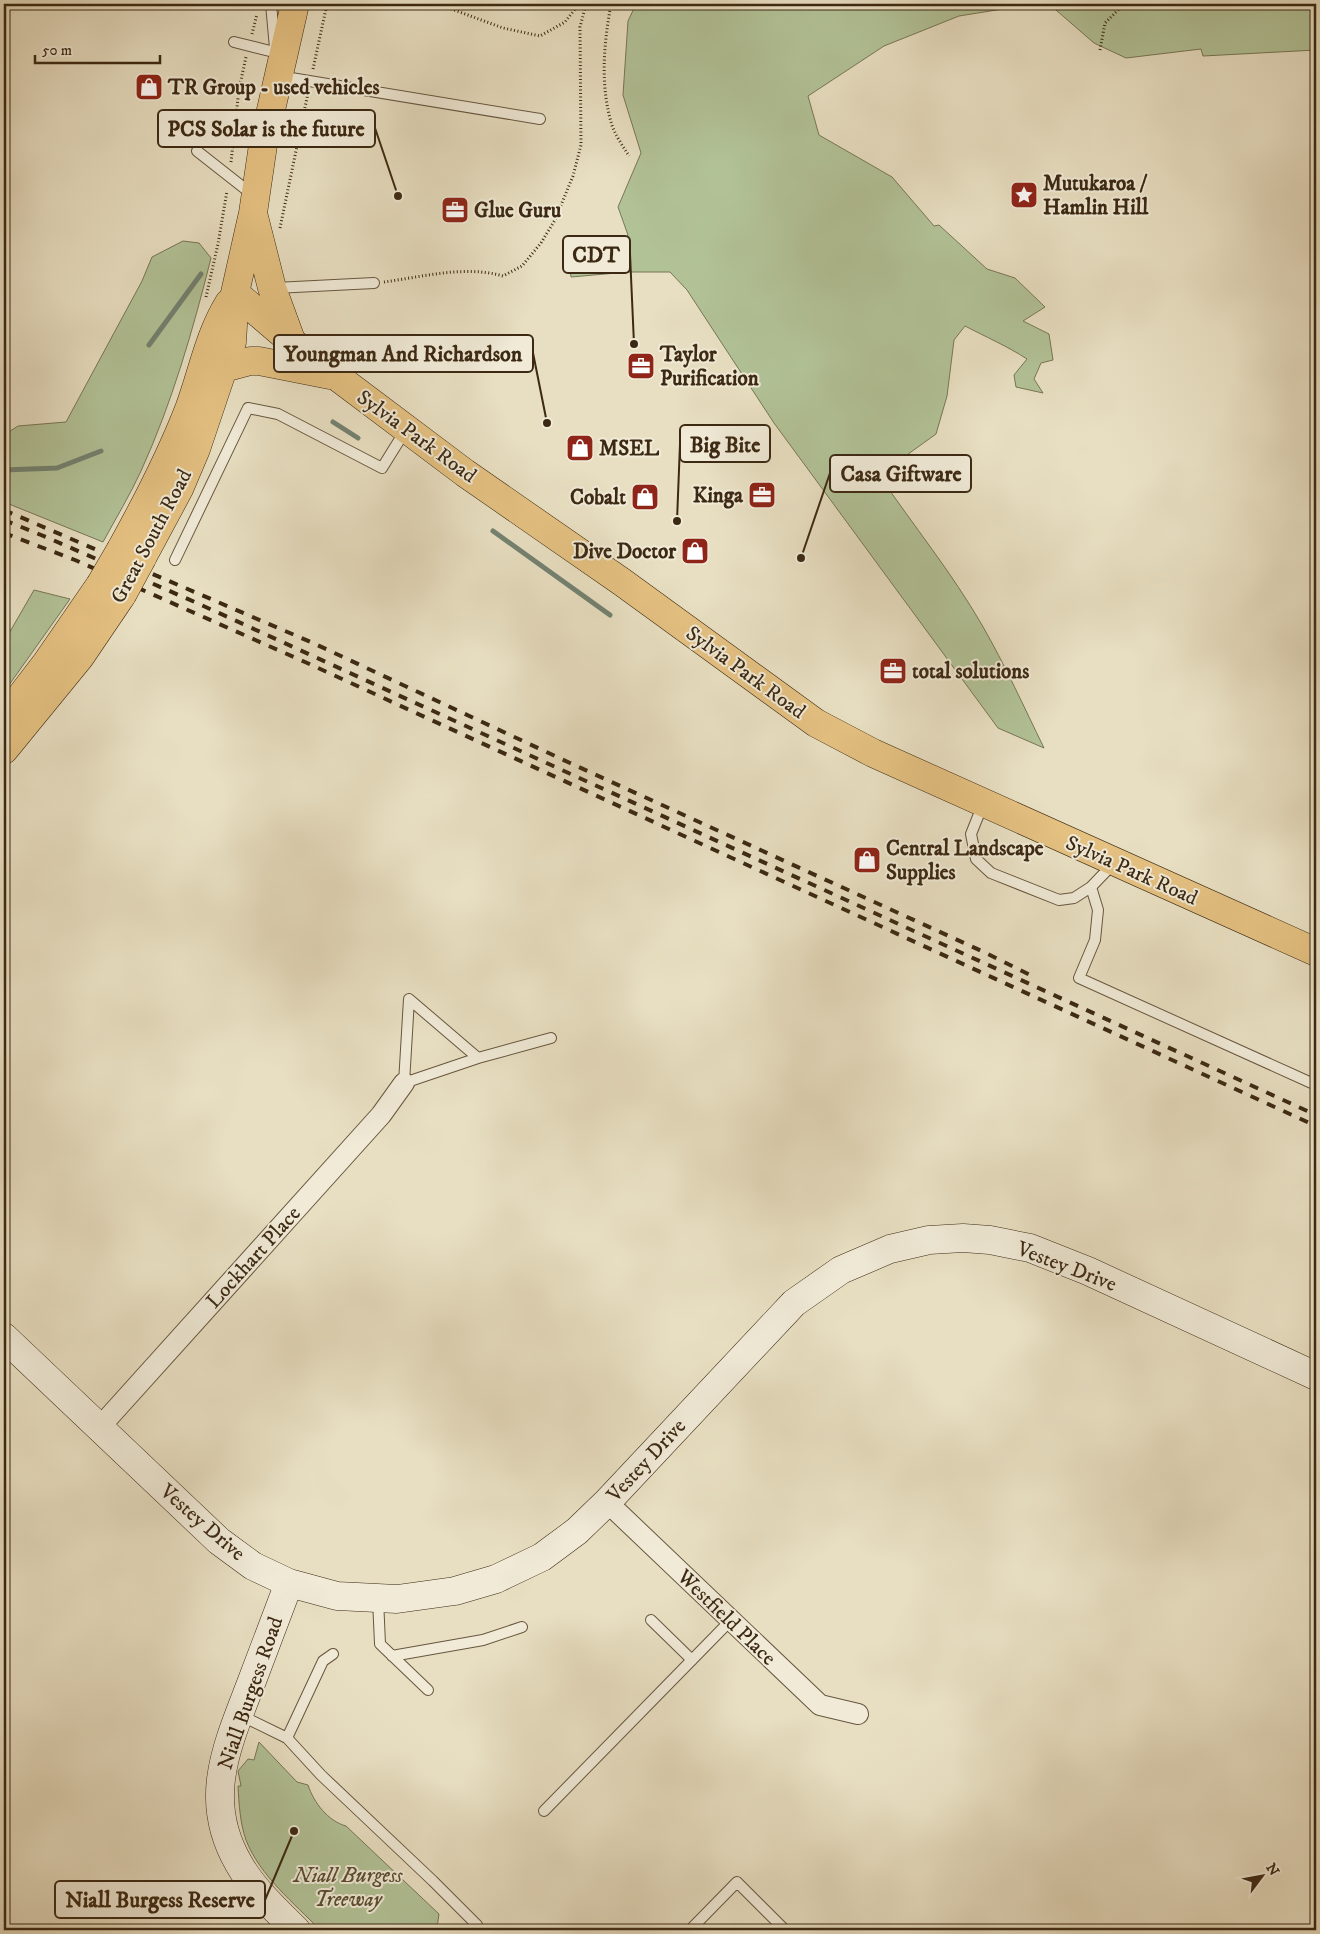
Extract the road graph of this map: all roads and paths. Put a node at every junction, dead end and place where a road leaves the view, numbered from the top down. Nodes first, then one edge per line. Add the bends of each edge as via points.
1 (271, 4) edge
2 (295, 4) edge
3 (327, 4) edge
4 (438, 4) edge
5 (579, 4) edge
6 (586, 4) edge
7 (611, 4) edge
8 (1124, 4) edge
9 (258, 10) dead end
10 (234, 42) dead end
11 (249, 46) junction
12 (1100, 50) dead end
13 (279, 61) junction
14 (311, 81) junction
15 (540, 119) dead end
16 (196, 151) dead end
17 (629, 156) dead end
18 (229, 176) junction
19 (254, 205) junction
20 (279, 232) dead end
21 (374, 284) joint
22 (272, 288) junction
23 (235, 293) junction
24 (205, 299) dead end
25 (292, 342) junction
26 (224, 368) junction
27 (336, 376) junction
28 (406, 429) junction
29 (132, 554) junction
30 (175, 560) dead end
31 (111, 590) junction
32 (4, 718) edge
33 (4, 750) edge
34 (984, 803) junction
35 (1115, 862) junction
36 (1091, 887) junction
37 (1316, 952) edge
38 (551, 1038) dead end
39 (478, 1058) junction
40 (404, 1083) junction
41 (1316, 1084) edge
42 (4, 1337) edge
43 (1316, 1376) edge
44 (99, 1428) junction
45 (607, 1502) junction
46 (289, 1583) junction
47 (378, 1598) junction
48 (651, 1620) dead end
49 (731, 1620) junction
50 (522, 1627) dead end
51 (333, 1654) dead end
52 (392, 1656) junction
53 (692, 1660) junction
54 (428, 1690) dead end
55 (239, 1714) junction
56 (858, 1714) dead end
57 (287, 1738) junction
58 (544, 1811) dead end
59 (296, 1930) edge
60 (479, 1930) edge
61 (690, 1930) edge
62 (785, 1930) edge

1 - 13 lane
2 - 13 main road, Great South Road
3 - 14 path
4 - 5 path via 503,28 540,36 565,22
6 - 21 path via 580,27 581,146 555,220 541,243 522,266 503,276 490,272 446,273
7 - 17 path via 604,41 603,76 611,124
8 - 12 path via 1105,23
9 - 11 path
10 - 11 lane
11 - 13 lane
11 - 18 path via 239,89
13 - 14 lane
13 - 19 main road, Great South Road
14 - 15 lane
14 - 20 path
16 - 18 lane
18 - 19 lane
18 - 24 path
19 - 22 main road
19 - 23 main road, Great South Road
21 - 22 lane
22 - 25 main road
23 - 25 main road, Sylvia Park Road
23 - 26 main road, Great South Road via 232,342
23 - 29 main road, Great South Road via 218,321 189,409 148,502
25 - 27 main road, Sylvia Park Road
26 - 27 main road via 259,361
26 - 29 main road, Great South Road via 179,489
27 - 28 main road, Sylvia Park Road
28 - 30 lane via 382,468 278,414 248,408
28 - 34 main road, Sylvia Park Road via 816,723 873,753
29 - 31 main road, Great South Road, bridge
31 - 32 main road, Great South Road via 47,662
31 - 33 main road, Great South Road via 80,657
34 - 35 main road, Sylvia Park Road
34 - 36 lane via 972,834 976,859 992,873 1059,900 1074,898
35 - 36 lane
35 - 37 main road, Sylvia Park Road
36 - 41 lane via 1098,910 1095,940 1078,978
38 - 39 lane
39 - 40 lane
39 - 40 lane via 409,999
40 - 44 street, Lockhart Place via 381,1115
42 - 44 street, Vestey Drive
43 - 45 street, Vestey Drive via 1088,1271 1030,1248 990,1240 929,1240 883,1252 841,1270 794,1303
44 - 46 street, Vestey Drive via 219,1541 254,1566
45 - 47 street, Vestey Drive via 577,1531 542,1557 496,1579 455,1590 397,1599
45 - 49 street, Westfield Place
46 - 47 street, Vestey Drive via 337,1596
46 - 55 street, Niall Burgess Road
47 - 52 lane via 380,1644
48 - 53 lane
49 - 53 lane
49 - 56 street, Westfield Place via 820,1705
50 - 52 lane via 482,1640
51 - 57 lane via 323,1661
52 - 54 lane
53 - 58 lane
55 - 57 lane
55 - 59 street, Niall Burgess Road via 222,1766 222,1818 230,1847 245,1874
57 - 60 lane
61 - 62 lane via 737,1882

